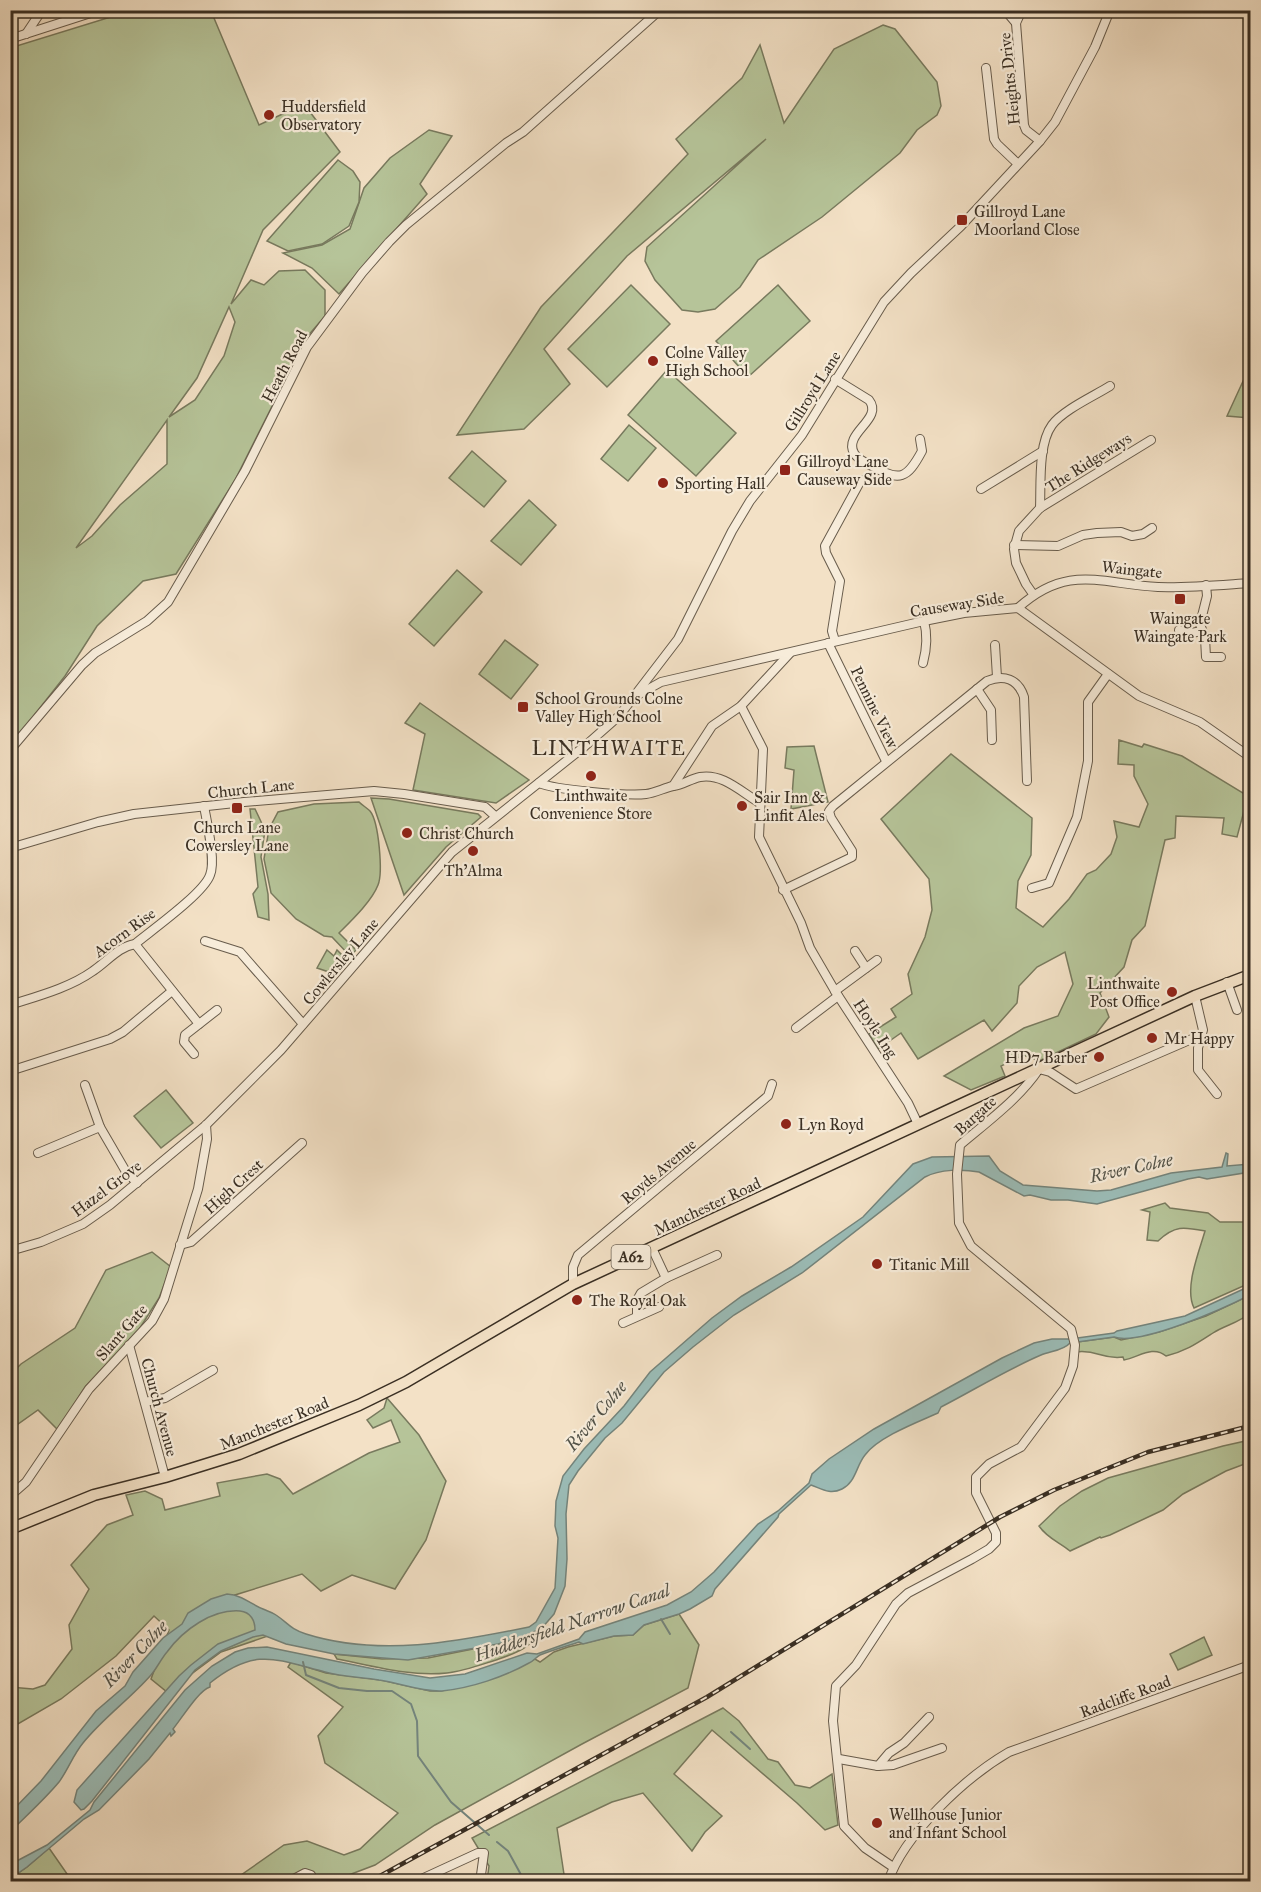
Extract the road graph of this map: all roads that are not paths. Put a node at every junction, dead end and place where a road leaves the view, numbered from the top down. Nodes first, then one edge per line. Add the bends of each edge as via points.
1 (42, 10) edge
2 (100, 10) edge
3 (660, 10) edge
4 (1005, 10) edge
5 (1022, 10) edge
6 (1110, 10) edge
7 (1016, 23) junction
8 (26, 34) junction
9 (10, 39) edge
10 (986, 68) dead end
11 (1040, 141) junction
12 (1018, 164) junction
13 (835, 379) junction
14 (1110, 386) dead end
15 (920, 440) dead end
16 (1151, 440) dead end
17 (1043, 451) junction
18 (861, 480) dead end
19 (981, 489) dead end
20 (1040, 508) junction
21 (1152, 528) dead end
22 (1014, 545) junction
23 (1251, 583) edge
24 (1206, 585) junction
25 (1033, 594) junction
26 (1018, 608) junction
27 (924, 621) junction
28 (1179, 630) dead end
29 (1202, 631) junction
30 (831, 642) junction
31 (995, 645) dead end
32 (791, 652) junction
33 (1221, 657) dead end
34 (923, 663) dead end
35 (1108, 674) junction
36 (997, 677) junction
37 (977, 689) junction
38 (634, 697) junction
39 (741, 706) junction
40 (992, 740) dead end
41 (10, 750) edge
42 (1251, 757) edge
43 (886, 761) junction
44 (1026, 781) dead end
45 (538, 784) junction
46 (673, 786) junction
47 (759, 803) junction
48 (204, 807) junction
49 (495, 816) junction
50 (10, 848) edge
51 (1032, 888) dead end
52 (783, 890) junction
53 (205, 940) dead end
54 (135, 944) junction
55 (855, 951) dead end
56 (878, 960) dead end
57 (866, 968) junction
58 (1251, 975) edge
59 (1227, 982) junction
60 (172, 991) junction
61 (837, 994) junction
62 (1195, 996) junction
63 (10, 1005) edge
64 (217, 1010) dead end
65 (1237, 1010) dead end
66 (199, 1024) junction
67 (303, 1024) junction
68 (796, 1028) dead end
69 (1201, 1035) junction
70 (194, 1054) dead end
71 (1039, 1070) junction
72 (10, 1071) edge
73 (772, 1084) dead end
74 (85, 1085) dead end
75 (1217, 1094) dead end
76 (918, 1124) junction
77 (206, 1125) junction
78 (100, 1126) junction
79 (302, 1143) dead end
80 (38, 1153) dead end
81 (138, 1183) junction
82 (180, 1245) junction
83 (652, 1248) junction
84 (10, 1251) edge
85 (717, 1255) dead end
86 (666, 1278) junction
87 (573, 1284) junction
88 (659, 1307) dead end
89 (637, 1316) junction
90 (623, 1323) dead end
91 (129, 1345) junction
92 (213, 1370) dead end
93 (145, 1402) junction
94 (165, 1477) junction
95 (10, 1496) edge
96 (10, 1529) edge
97 (1251, 1665) edge
98 (929, 1717) dead end
99 (942, 1748) dead end
100 (839, 1759) junction
101 (878, 1766) junction
102 (893, 1867) junction
103 (288, 1881) edge
104 (315, 1881) edge
105 (415, 1881) edge
106 (480, 1881) edge
107 (888, 1881) edge

1 - 8 street
2 - 8 street
3 - 41 street, Heath Road via 523,132 389,242 308,347 245,471 168,602 82,665
4 - 7 street
5 - 7 street, Heights Drive
6 - 11 street, Gillroyd Lane via 1095,47
7 - 11 street, Heights Drive via 1024,124
8 - 9 street
10 - 12 street via 994,139
11 - 12 street, Gillroyd Lane
12 - 13 street, Gillroyd Lane via 884,302
13 - 15 street via 873,404 853,441 854,454 860,459 892,476 901,476 919,457
13 - 38 street, Gillroyd Lane via 798,440 750,501 678,639
14 - 17 street, The Ridgeways via 1059,418 1047,434
16 - 20 street, The Ridgeways
17 - 19 street, The Ridgeways
17 - 20 street, The Ridgeways
18 - 30 street via 825,546 840,581
20 - 22 street, The Ridgeways via 1019,531
21 - 22 street via 1132,536 1121,532 1097,533 1058,546
22 - 25 street via 1016,563
23 - 24 street, Waingate
24 - 25 street, Waingate via 1158,587 1081,578
24 - 29 street
25 - 26 street, Waingate
26 - 27 street, Causeway Side
26 - 35 street, Causeway Side
27 - 30 street, Causeway Side
27 - 34 street via 927,651
28 - 29 street
29 - 33 street via 1205,638 1201,657
30 - 32 street, Causeway Side
30 - 43 street, Pennine View
31 - 36 street
32 - 38 street, Causeway Side via 661,682
32 - 39 street
35 - 42 street, Causeway Side via 1139,696 1200,722
35 - 51 street via 1088,702 1088,761 1077,817 1049,884
36 - 37 street
36 - 44 street via 1021,686
37 - 40 street via 991,710
37 - 43 street
38 - 45 street, Gillroyd Lane via 609,726
39 - 46 street via 712,726
39 - 47 street, Hoyle Ing via 763,749
43 - 52 street, Pennine View via 830,811 852,857
45 - 46 street via 646,794
45 - 49 street, Cowlersley Lane
46 - 47 street via 710,776 727,781
47 - 52 street, Hoyle Ing via 759,837
48 - 49 street, Church Lane via 374,791 484,807
48 - 50 street, Church Lane via 134,814
48 - 54 street, Acorn Rise via 210,875 199,891
49 - 67 street, Cowlersley Lane via 452,852
52 - 61 street, Hoyle Ing
53 - 67 street via 240,952
54 - 60 street
54 - 63 street, Acorn Rise via 125,946 92,972
55 - 57 street
56 - 57 street
57 - 61 street
58 - 59 main road, Manchester Road / A62
59 - 62 main road, Manchester Road / A62
59 - 65 street
60 - 66 street
60 - 72 street via 110,1039
61 - 68 street
61 - 76 street, Hoyle Ing
62 - 69 street
62 - 71 main road, Manchester Road / A62
64 - 66 street
66 - 70 street via 185,1035 183,1042
67 - 77 street, Cowlersley Lane
69 - 71 street via 1076,1089 1050,1072
69 - 75 street via 1198,1070
71 - 76 main road, Manchester Road / A62
71 - 100 street, Bargate via 1012,1100 960,1145 959,1223 971,1246 1071,1329 1075,1345 1073,1366 1065,1388 1021,1447 989,1464 976,1477 976,1494 996,1533 996,1542 908,1593 836,1686 833,1721
73 - 87 street, Royds Avenue via 768,1096 578,1255
74 - 78 street
76 - 83 main road, Manchester Road / A62
77 - 81 street, Hazel Grove
77 - 82 street, Slant Gate via 198,1189
78 - 80 street
78 - 81 street via 125,1170
79 - 82 street, High Crest via 190,1242
81 - 84 street, Hazel Grove via 83,1224
82 - 91 street, Slant Gate via 164,1299 152,1322
83 - 86 street
83 - 87 main road, Manchester Road / A62
85 - 86 street
86 - 89 street via 641,1293
87 - 94 main road, Manchester Road / A62 via 406,1382 359,1405 239,1454
88 - 89 street
89 - 90 street
91 - 93 street, Church Avenue
91 - 95 street, Slant Gate via 89,1389 26,1482
92 - 93 street via 165,1398
93 - 94 street, Church Avenue
94 - 96 main road, Manchester Road / A62 via 94,1495
97 - 102 street, Radcliffe Road via 1009,1752 955,1791
98 - 101 street
99 - 101 street via 893,1765
100 - 101 street
100 - 102 street via 844,1826 865,1848
102 - 107 street, Radcliffe Road
103 - 104 street via 305,1873
105 - 106 street via 484,1853

